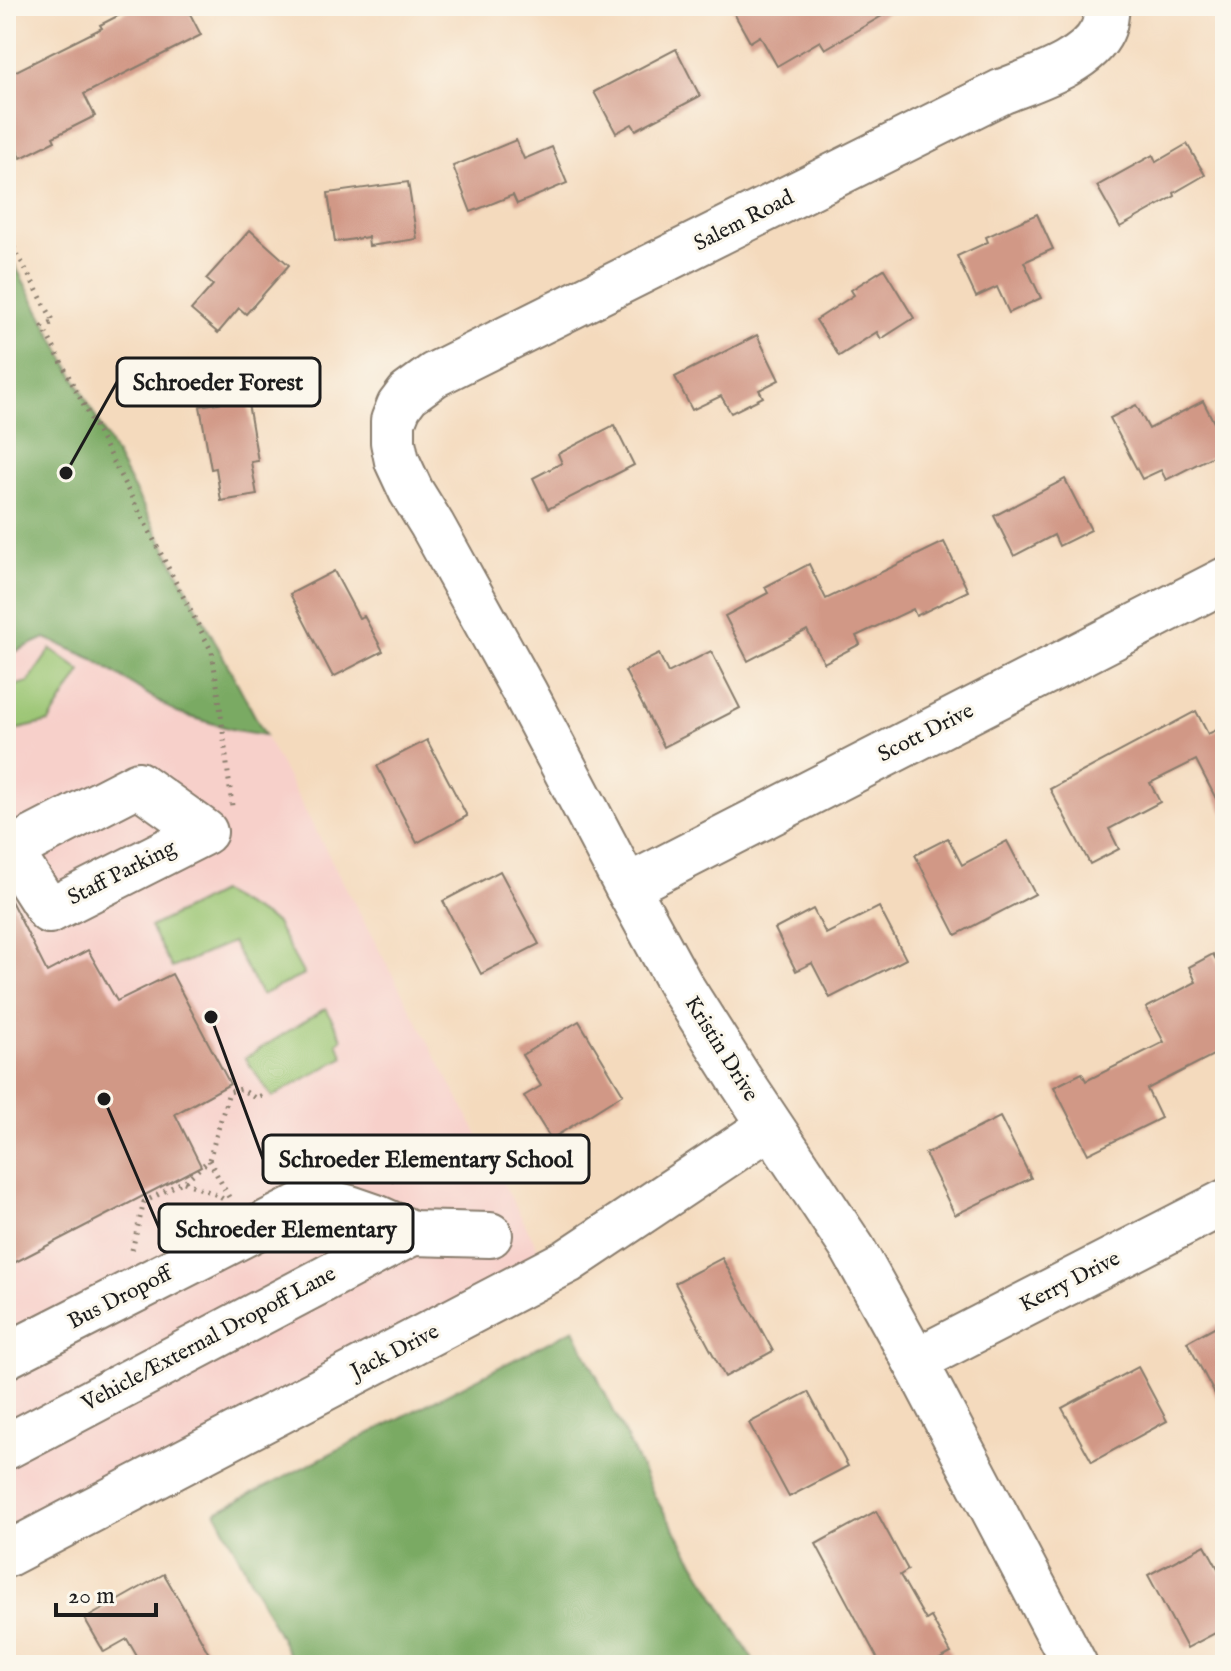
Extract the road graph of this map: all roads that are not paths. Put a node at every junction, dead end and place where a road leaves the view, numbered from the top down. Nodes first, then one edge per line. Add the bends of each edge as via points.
1 (1105, 18) edge
2 (393, 421) joint
3 (1225, 580) edge
4 (627, 887) junction
5 (770, 1126) junction
6 (1225, 1202) edge
7 (412, 1233) junction
8 (490, 1235) dead end
9 (6, 1356) edge
10 (915, 1361) junction
11 (6, 1447) edge
12 (6, 1555) edge
13 (1075, 1665) edge

1 - 2 street, Salem Road via 1082,55 434,375 408,394
2 - 4 street, Kristin Drive via 397,461 411,491
3 - 4 street, Scott Drive
4 - 5 street, Kristin Drive via 681,986
5 - 10 street, Kristin Drive via 853,1249
5 - 12 street, Jack Drive via 568,1261
6 - 10 street, Kerry Drive
7 - 8 street
7 - 9 street, Bus Dropoff via 350,1208 308,1202
7 - 11 street, Vehicle/External Dropoff Lane
10 - 13 street, Kristin Drive

